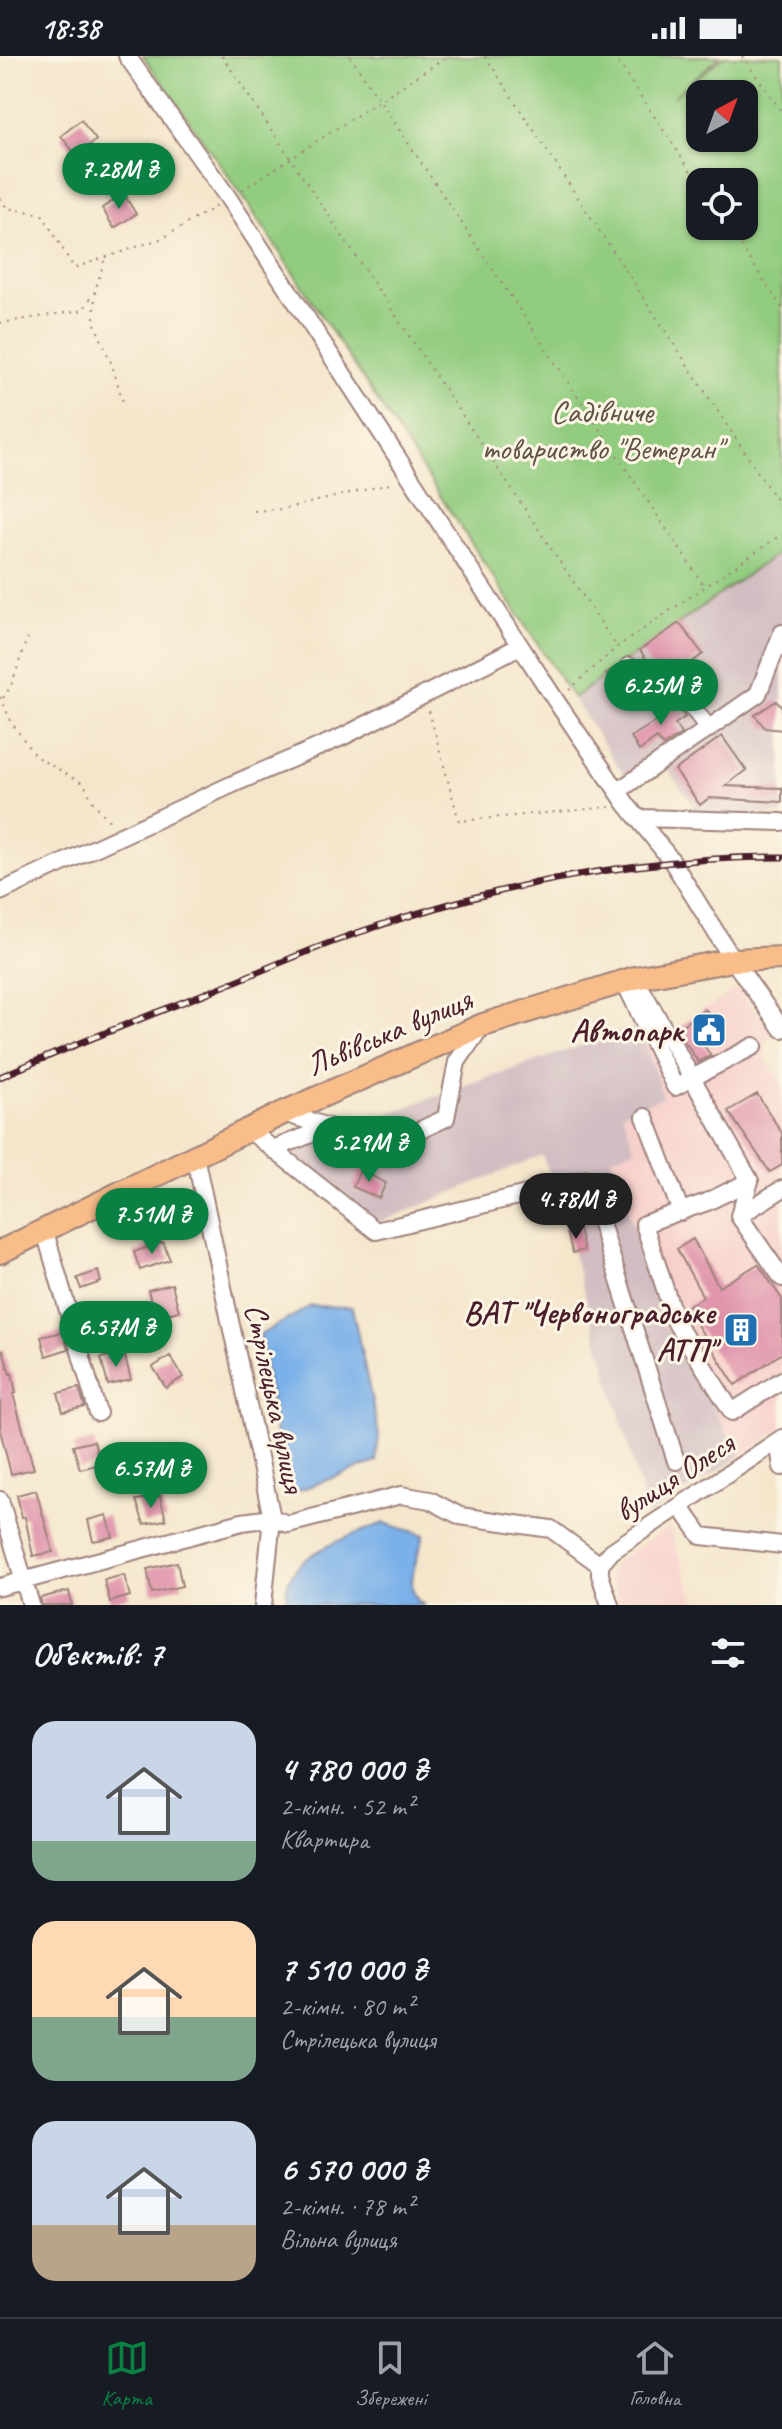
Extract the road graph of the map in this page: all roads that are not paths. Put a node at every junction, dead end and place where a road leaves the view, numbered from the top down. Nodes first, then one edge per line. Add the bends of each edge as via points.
1 (127, 56) edge
2 (782, 633) edge
3 (520, 646) junction
4 (629, 666) dead end
5 (709, 729) junction
6 (622, 798) junction
7 (640, 818) junction
8 (782, 822) edge
9 (0, 892) edge
10 (782, 958) edge
11 (733, 960) junction
12 (629, 979) junction
13 (483, 1025) junction
14 (782, 1029) edge
15 (754, 1046) dead end
16 (692, 1078) junction
17 (283, 1113) junction
18 (645, 1117) dead end
19 (329, 1127) junction
20 (249, 1130) junction
21 (273, 1149) junction
22 (195, 1156) junction
23 (750, 1181) junction
24 (782, 1189) edge
25 (681, 1212) junction
26 (739, 1216) junction
27 (45, 1232) junction
28 (0, 1252) edge
29 (777, 1259) edge
30 (782, 1278) edge
31 (782, 1380) edge
32 (98, 1413) dead end
33 (780, 1440) edge
34 (676, 1461) dead end
35 (782, 1467) edge
36 (0, 1500) edge
37 (680, 1506) junction
38 (272, 1518) junction
39 (782, 1545) edge
40 (600, 1565) junction
41 (25, 1581) junction
42 (0, 1587) edge
43 (31, 1605) edge
44 (263, 1605) edge
45 (610, 1605) edge

1 - 3 street via 229,199
2 - 5 street via 758,694
3 - 6 street
3 - 9 street via 344,736
4 - 5 street via 643,686 682,694
5 - 6 street
6 - 7 street
7 - 8 street
7 - 11 street
10 - 11 main road, Львівська вулиця
11 - 12 main road, Львівська вулиця
11 - 14 street
12 - 13 main road, Львівська вулиця
12 - 16 street
13 - 17 main road, Львівська вулиця
13 - 19 street via 457,1062 446,1118 375,1151
15 - 16 street
16 - 23 street
17 - 19 street
17 - 20 main road, Львівська вулиця
18 - 25 street
19 - 21 street
20 - 21 street
20 - 22 main road, Львівська вулиця
21 - 34 street via 376,1231 587,1179
22 - 27 main road, Львівська вулиця
22 - 38 street, Стрілецька вулиця
23 - 25 street
23 - 26 street
24 - 26 street
25 - 31 street via 644,1224 676,1323 732,1412
26 - 29 street
27 - 28 main road, Львівська вулиця
27 - 32 street
29 - 30 street
33 - 35 street
33 - 37 street, вулиця Олеся
36 - 41 street
37 - 39 street via 701,1536
37 - 40 street, вулиця Олеся via 612,1551
38 - 40 street via 288,1524 401,1495 430,1500 460,1516 551,1529
38 - 41 street
38 - 44 street, Стрілецька вулиця
40 - 45 street
41 - 42 street
41 - 43 street

